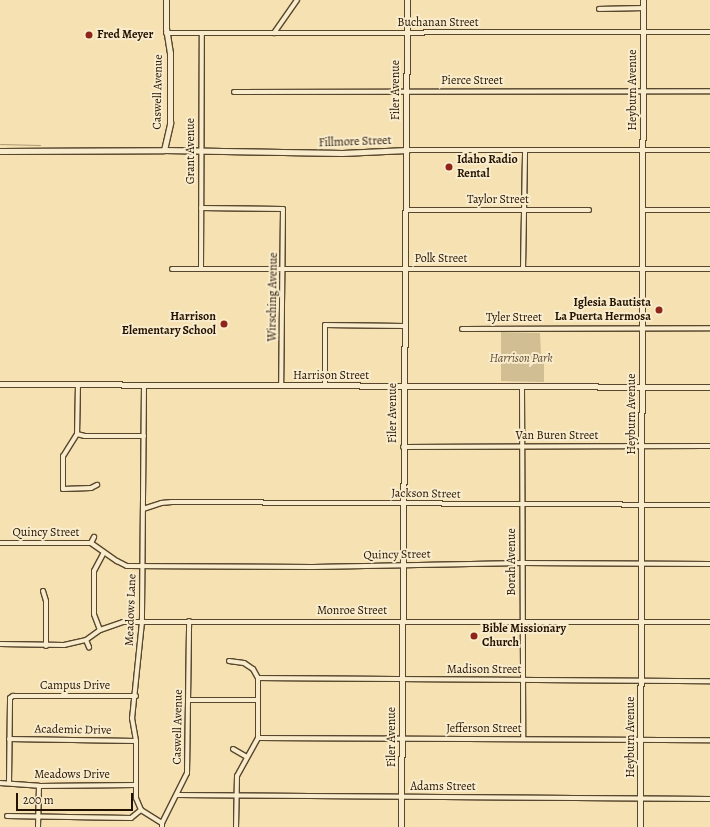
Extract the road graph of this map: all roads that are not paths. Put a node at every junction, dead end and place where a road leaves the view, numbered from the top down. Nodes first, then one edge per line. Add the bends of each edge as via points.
1 (166, 0) edge
2 (298, 0) edge
3 (407, 0) edge
4 (643, 0) edge
5 (643, 8) junction
6 (599, 9) dead end
7 (642, 32) junction
8 (710, 32) edge
9 (166, 33) junction
10 (202, 33) junction
11 (274, 33) junction
12 (406, 33) junction
13 (406, 91) junction
14 (644, 91) junction
15 (710, 91) edge
16 (234, 92) dead end
17 (164, 150) junction
18 (407, 150) junction
19 (525, 150) junction
20 (643, 150) junction
21 (710, 150) edge
22 (0, 151) edge
23 (201, 152) junction
24 (201, 208) junction
25 (406, 210) junction
26 (589, 210) dead end
27 (643, 210) junction
28 (710, 210) edge
29 (524, 211) junction
30 (283, 268) junction
31 (405, 268) junction
32 (172, 269) dead end
33 (201, 269) junction
34 (523, 269) junction
35 (642, 269) junction
36 (710, 269) edge
37 (404, 326) junction
38 (642, 328) junction
39 (710, 328) edge
40 (462, 329) dead end
41 (0, 384) edge
42 (78, 384) junction
43 (144, 385) junction
44 (282, 386) junction
45 (325, 386) junction
46 (403, 386) junction
47 (522, 386) junction
48 (642, 387) junction
49 (710, 387) edge
50 (77, 434) junction
51 (144, 436) junction
52 (403, 446) junction
53 (522, 446) junction
54 (643, 446) junction
55 (710, 446) edge
56 (97, 485) dead end
57 (403, 503) junction
58 (710, 504) edge
59 (522, 505) junction
60 (641, 505) junction
61 (143, 509) junction
62 (94, 537) dead end
63 (0, 543) edge
64 (91, 543) junction
65 (104, 552) junction
66 (522, 563) junction
67 (641, 564) junction
68 (710, 564) edge
69 (403, 565) junction
70 (143, 566) junction
71 (43, 591) dead end
72 (189, 621) junction
73 (402, 621) junction
74 (142, 622) junction
75 (523, 622) junction
76 (642, 622) junction
77 (710, 622) edge
78 (100, 630) junction
79 (86, 640) junction
80 (0, 644) edge
81 (46, 646) junction
82 (89, 647) dead end
83 (229, 661) dead end
84 (258, 678) junction
85 (402, 679) junction
86 (523, 680) junction
87 (641, 680) junction
88 (710, 681) edge
89 (136, 696) junction
90 (188, 700) junction
91 (258, 700) junction
92 (258, 738) junction
93 (402, 738) junction
94 (9, 739) junction
95 (523, 739) junction
96 (136, 740) junction
97 (640, 740) junction
98 (710, 740) edge
99 (233, 749) dead end
100 (246, 757) junction
101 (0, 783) edge
102 (9, 783) junction
103 (135, 785) junction
104 (39, 786) junction
105 (177, 795) junction
106 (236, 796) junction
107 (402, 796) junction
108 (640, 798) junction
109 (710, 799) edge
110 (141, 810) junction
111 (7, 816) dead end
112 (38, 816) junction
113 (162, 825) edge
114 (38, 827) edge
115 (236, 827) edge
116 (401, 827) edge
117 (640, 827) edge

1 - 9 street, Caswell Avenue
2 - 11 street
3 - 12 street, Filer Avenue
4 - 5 street, Heyburn Avenue
5 - 6 street
5 - 7 street, Heyburn Avenue
7 - 8 street, Buchanan Street
7 - 12 street, Buchanan Street
7 - 14 street, Heyburn Avenue
9 - 10 street, Buchanan Street
9 - 17 street, Caswell Avenue via 170,53 170,123
10 - 11 street, Buchanan Street
10 - 23 street, Grant Avenue
11 - 12 street, Buchanan Street
12 - 13 street, Filer Avenue
13 - 14 street, Pierce Street
13 - 16 street, Pierce Street
13 - 18 street, Filer Avenue
14 - 15 street, Pierce Street
14 - 20 street, Heyburn Avenue
17 - 22 street, Fillmore Street
17 - 23 street, Fillmore Street
18 - 19 street, Fillmore Street
18 - 23 street, Fillmore Street via 342,153
18 - 25 street, Filer Avenue
19 - 20 street, Fillmore Street
19 - 29 street
20 - 21 street, Fillmore Street
20 - 27 street, Heyburn Avenue
23 - 24 street, Grant Avenue
24 - 30 street, Wirsching Avenue via 283,209
24 - 33 street, Grant Avenue
25 - 29 street, Taylor Street
25 - 31 street, Filer Avenue
26 - 29 street, Taylor Street
27 - 28 street
27 - 35 street, Heyburn Avenue
29 - 34 street
30 - 31 street, Polk Street
30 - 33 street, Polk Street
30 - 44 street, Wirsching Avenue
31 - 34 street, Polk Street
31 - 37 street, Filer Avenue
32 - 33 street, Polk Street
34 - 35 street, Polk Street
35 - 36 street, Polk Street
35 - 38 street, Heyburn Avenue
37 - 45 street via 325,325
37 - 46 street, Filer Avenue
38 - 39 street, Tyler Street
38 - 40 street, Tyler Street
38 - 48 street, Heyburn Avenue
41 - 42 street, Harrison Street
42 - 43 street, Harrison Street
42 - 50 street
43 - 44 street, Harrison Street
43 - 51 street, Meadows Lane
44 - 45 street, Harrison Street
45 - 46 street, Harrison Street
46 - 47 street, Harrison Street
46 - 52 street, Filer Avenue
47 - 48 street, Harrison Street
47 - 53 street, Borah Avenue
48 - 49 street, Harrison Street
48 - 54 street, Heyburn Avenue
50 - 51 street
50 - 56 street via 63,456 63,489 91,488
51 - 61 street, Meadows Lane
52 - 53 street, Van Buren Street
52 - 57 street, Filer Avenue
53 - 54 street, Van Buren Street
53 - 59 street, Borah Avenue
54 - 55 street, Van Buren Street
54 - 60 street, Heyburn Avenue
57 - 59 street, Jackson Street
57 - 61 street, Jackson Street via 172,502
57 - 69 street, Filer Avenue
58 - 60 street, Jackson Street
59 - 60 street, Jackson Street
59 - 66 street, Borah Avenue
60 - 67 street, Heyburn Avenue
61 - 70 street, Meadows Lane
62 - 64 street, Quincy Street
63 - 64 street, Quincy Street
64 - 65 street, Quincy Street
65 - 70 street, Quincy Street via 127,566
65 - 78 street via 94,571 94,614
66 - 67 street, Quincy Street
66 - 69 street, Quincy Street
66 - 75 street, Borah Avenue
67 - 68 street, Quincy Street
67 - 76 street, Heyburn Avenue
69 - 70 street, Quincy Street
69 - 73 street, Filer Avenue
70 - 74 street, Meadows Lane
71 - 81 street via 46,601
72 - 73 street, Monroe Street
72 - 74 street, Monroe Street
72 - 90 street, Caswell Avenue
73 - 75 street, Monroe Street
73 - 85 street, Filer Avenue
74 - 78 street, Monroe Street via 123,622
74 - 89 street, Meadows Lane
75 - 76 street, Monroe Street
75 - 86 street, Borah Avenue
76 - 77 street, Monroe Street
76 - 87 street, Heyburn Avenue
78 - 79 street, Monroe Street
79 - 81 street, Monroe Street via 64,646
79 - 82 street
80 - 81 street, Monroe Street
83 - 84 street via 244,663 253,669
84 - 85 street, Madison Street
84 - 91 street
85 - 86 street, Madison Street
85 - 93 street, Filer Avenue
86 - 87 street, Madison Street
86 - 95 street, Borah Avenue
87 - 88 street, Madison Street
87 - 97 street, Heyburn Avenue
89 - 94 street, Campus Drive via 14,696 10,698
89 - 96 street, Meadows Lane via 132,718
90 - 91 street
90 - 105 street, Caswell Avenue via 188,773
91 - 92 street
92 - 93 street, Jefferson Street
92 - 100 street
93 - 95 street, Jefferson Street
93 - 107 street, Filer Avenue
94 - 96 street, Academic Drive
94 - 102 street
95 - 97 street, Jefferson Street
96 - 103 street, Meadows Lane
97 - 98 street, Jefferson Street
97 - 108 street, Heyburn Avenue
99 - 100 street
100 - 106 street via 237,776
101 - 102 street, Meadows Drive
102 - 104 street, Meadows Drive
103 - 104 street, Meadows Drive
103 - 110 street, Meadows Lane via 136,798
104 - 112 street
105 - 106 street, Adams Street
105 - 113 street, Caswell Avenue
106 - 107 street, Adams Street
106 - 115 street
107 - 108 street, Adams Street
107 - 116 street, Filer Avenue
108 - 109 street, Adams Street
108 - 117 street, Heyburn Avenue
110 - 112 street via 132,818
110 - 113 street
111 - 112 street
112 - 114 street

